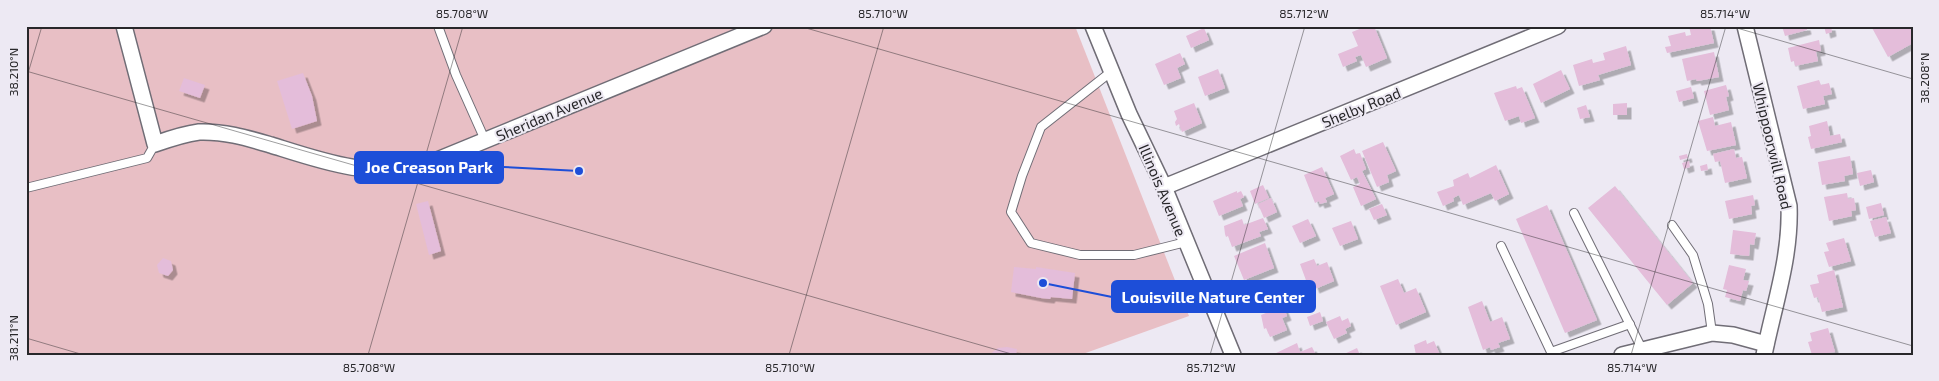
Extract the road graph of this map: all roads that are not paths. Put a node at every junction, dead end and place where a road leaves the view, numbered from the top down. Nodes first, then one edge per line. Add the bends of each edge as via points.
1 (124, 26) edge
2 (438, 26) edge
3 (764, 26) edge
4 (1093, 26) edge
5 (1558, 26) edge
6 (1745, 26) edge
7 (1112, 71) junction
8 (485, 140) junction
9 (155, 144) junction
10 (1164, 187) junction
11 (26, 188) edge
12 (1574, 213) dead end
13 (1672, 225) dead end
14 (1186, 242) junction
15 (1501, 246) dead end
16 (1630, 324) junction
17 (1712, 333) junction
18 (1642, 349) junction
19 (1765, 350) edge
20 (1551, 353) edge
21 (1233, 355) edge
22 (1622, 355) edge

1 - 9 street
2 - 8 lane
3 - 8 street, Sheridan Avenue
4 - 7 street, Illinois Avenue
5 - 10 street, Shelby Road
6 - 19 street, Whippoorwill Road via 1789,206 1787,254
7 - 10 street, Illinois Avenue
7 - 14 lane via 1041,127 1011,212 1031,243 1080,255 1134,255
8 - 9 street, Sheridan Avenue via 425,165 395,171 362,170 227,134 198,132
9 - 11 lane via 147,158
10 - 14 street, Illinois Avenue
12 - 16 lane
13 - 17 lane via 1693,255 1708,304
14 - 21 street, Illinois Avenue
15 - 20 lane
16 - 18 lane
16 - 20 lane
17 - 18 street
17 - 19 street via 1733,335
18 - 22 street

